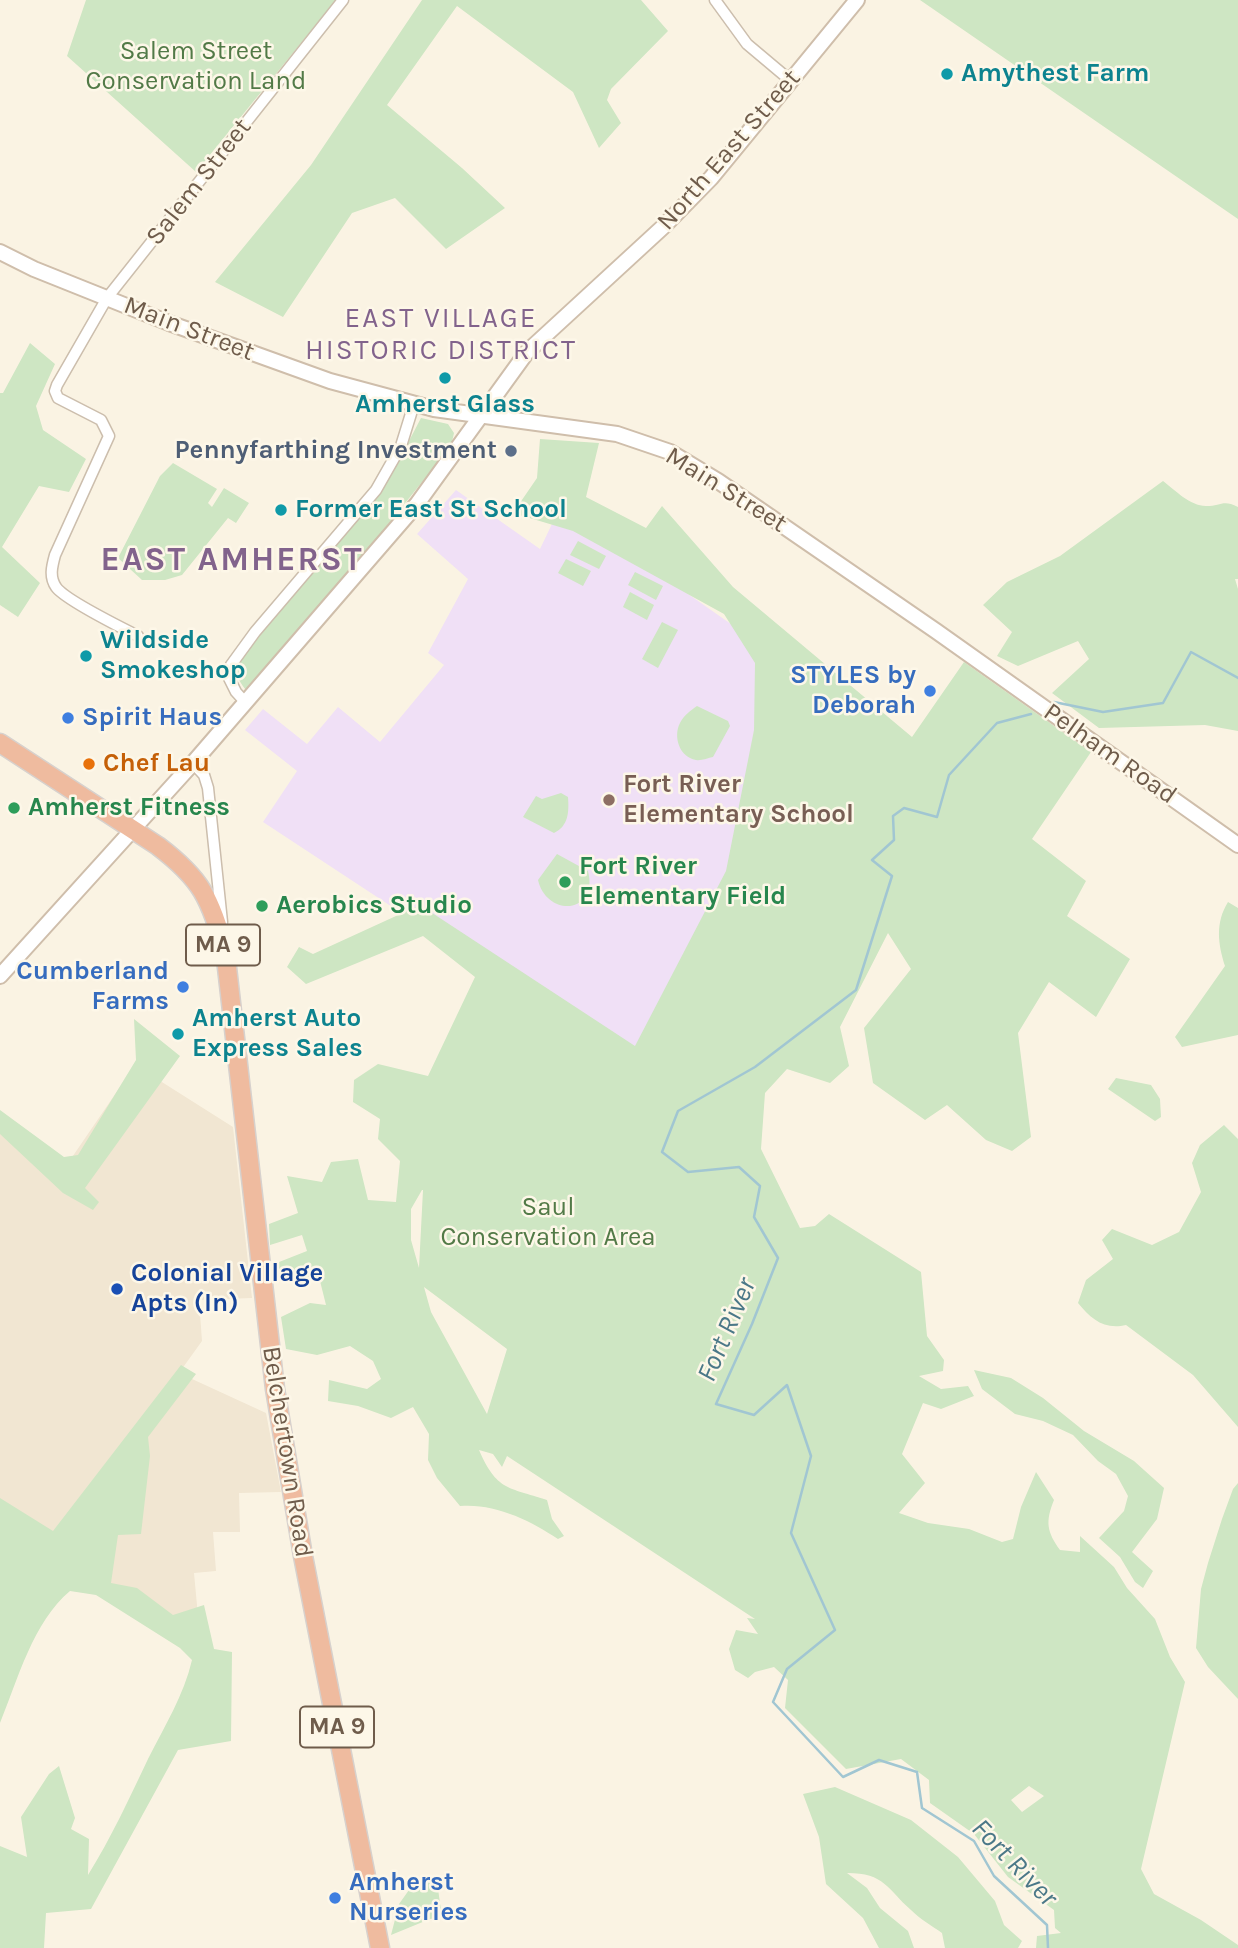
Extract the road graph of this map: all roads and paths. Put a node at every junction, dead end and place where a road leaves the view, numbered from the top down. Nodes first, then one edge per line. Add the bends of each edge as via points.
1 (343, 0) edge
2 (715, 0) edge
3 (857, 0) edge
4 (791, 81) junction
5 (0, 252) edge
6 (107, 298) junction
7 (414, 404) junction
8 (480, 416) junction
9 (138, 636) dead end
10 (982, 663) joint
11 (246, 703) junction
12 (0, 743) edge
13 (193, 763) junction
14 (133, 831) junction
15 (1238, 845) edge
16 (225, 950) junction
17 (0, 976) edge
18 (380, 1948) edge

1 - 6 street, Salem Street
2 - 4 street via 747,44
3 - 4 main road, North East Street
4 - 8 main road, North East Street via 711,178 527,352
5 - 6 main road, Main Street
6 - 7 main road, Main Street via 316,376
6 - 9 street, Salem Street via 55,391 58,398 101,419 109,436 51,569 61,592
7 - 8 main road, Main Street
7 - 11 street via 401,446 376,490 234,659 229,678
8 - 10 main road, Main Street via 617,434 670,452
8 - 11 main road, North East Street via 425,494
10 - 15 main road, Pelham Road
11 - 13 main road, North East Street
12 - 14 highway, MA 9
13 - 14 main road, North East Street
13 - 16 street, Belchertown Road via 204,775 212,809
14 - 16 highway, Belchertown Road / MA 9 via 181,864 196,881 212,907
14 - 17 main road, North East Street
16 - 18 highway, Belchertown Road / MA 9 via 275,1389

